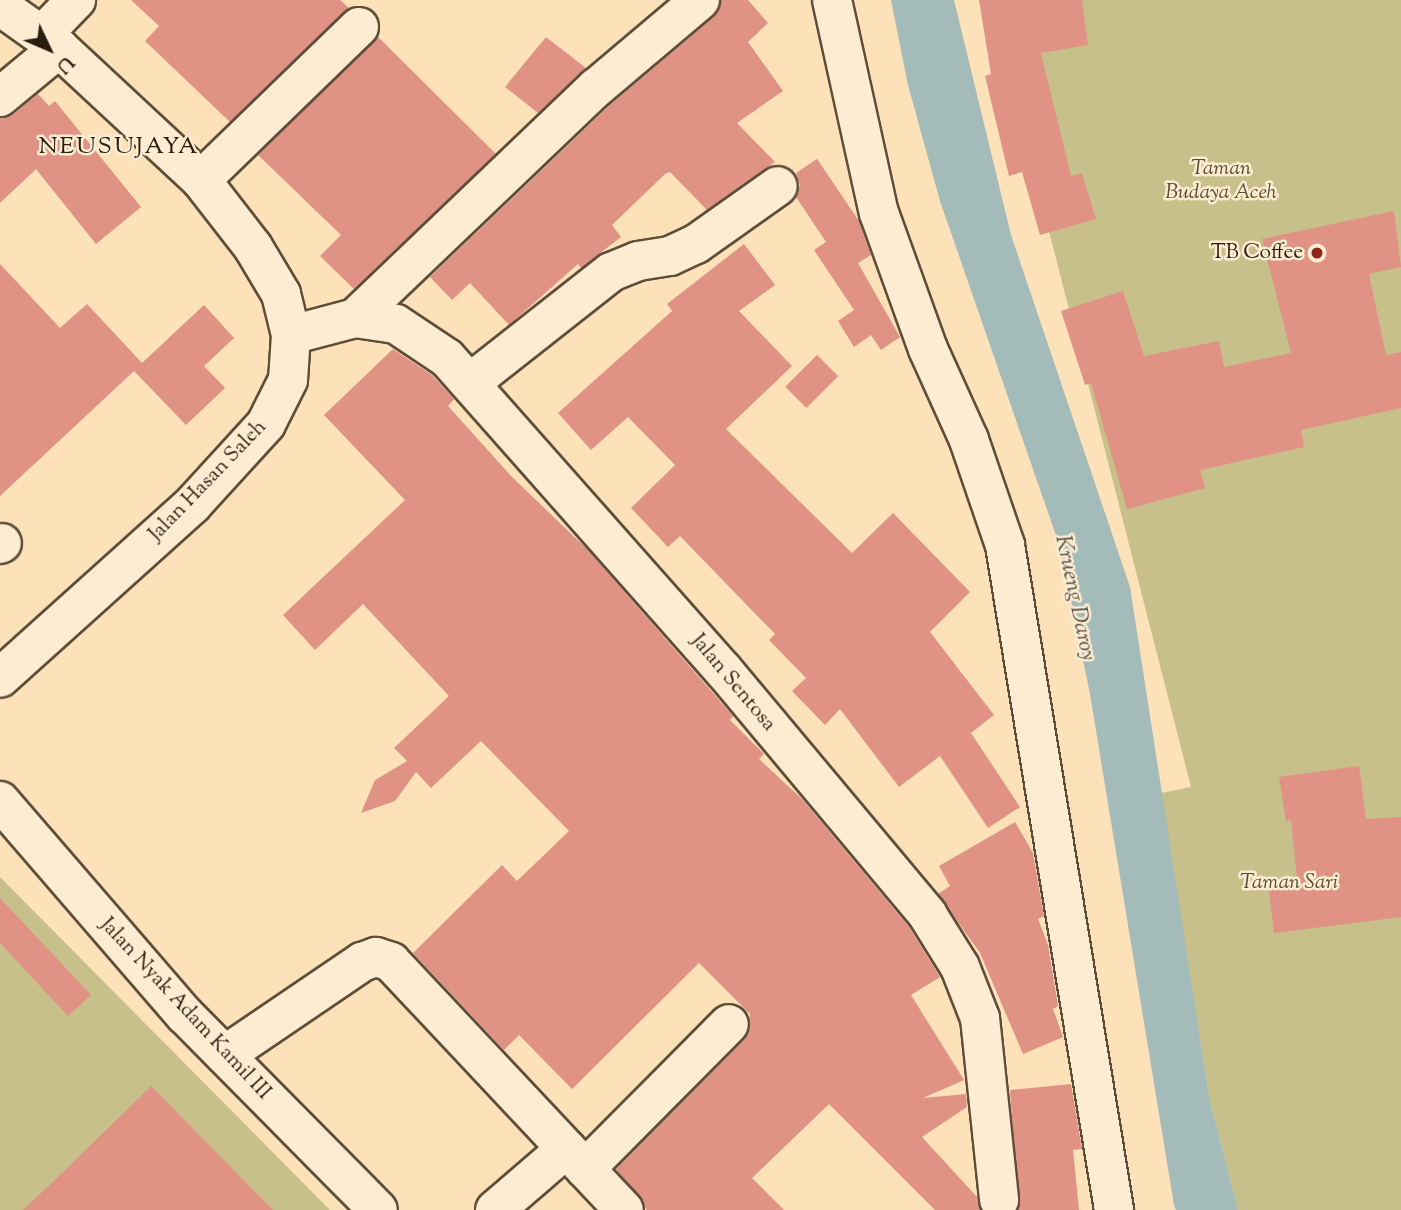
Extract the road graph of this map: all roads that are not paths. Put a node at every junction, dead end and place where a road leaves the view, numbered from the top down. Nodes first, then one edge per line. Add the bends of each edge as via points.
1 (76, 0) edge
2 (700, 0) edge
3 (832, 0) edge
4 (0, 6) edge
5 (359, 27) dead end
6 (50, 41) junction
7 (0, 97) edge
8 (201, 180) junction
9 (778, 186) dead end
10 (355, 318) junction
11 (291, 335) junction
12 (470, 383) junction
13 (0, 678) edge
14 (0, 801) edge
15 (729, 1024) dead end
16 (225, 1055) junction
17 (575, 1159) junction
18 (999, 1200) dead end
19 (378, 1210) edge
20 (495, 1210) edge
21 (624, 1210) edge
22 (1114, 1210) edge

1 - 6 street
2 - 10 street via 596,88
3 - 22 street via 879,213 928,349 969,440 1005,545
4 - 6 street, Jalan Hasan Saleh
5 - 8 street
6 - 7 street
6 - 8 street, Jalan Hasan Saleh
8 - 11 street, Jalan Hasan Saleh via 253,247 281,294
9 - 12 street via 696,244 611,272
10 - 11 street, Jalan Sentosa
10 - 12 street, Jalan Sentosa via 396,324 423,338
11 - 13 street, Jalan Hasan Saleh via 288,380 266,424 192,505
12 - 18 street, Jalan Sentosa via 724,671 927,914 960,967 980,1018
14 - 16 street, Jalan Nyak Adam Kamil III
15 - 17 street
16 - 17 street via 376,957 408,975
16 - 19 street, Jalan Nyak Adam Kamil III
17 - 20 street
17 - 21 street

